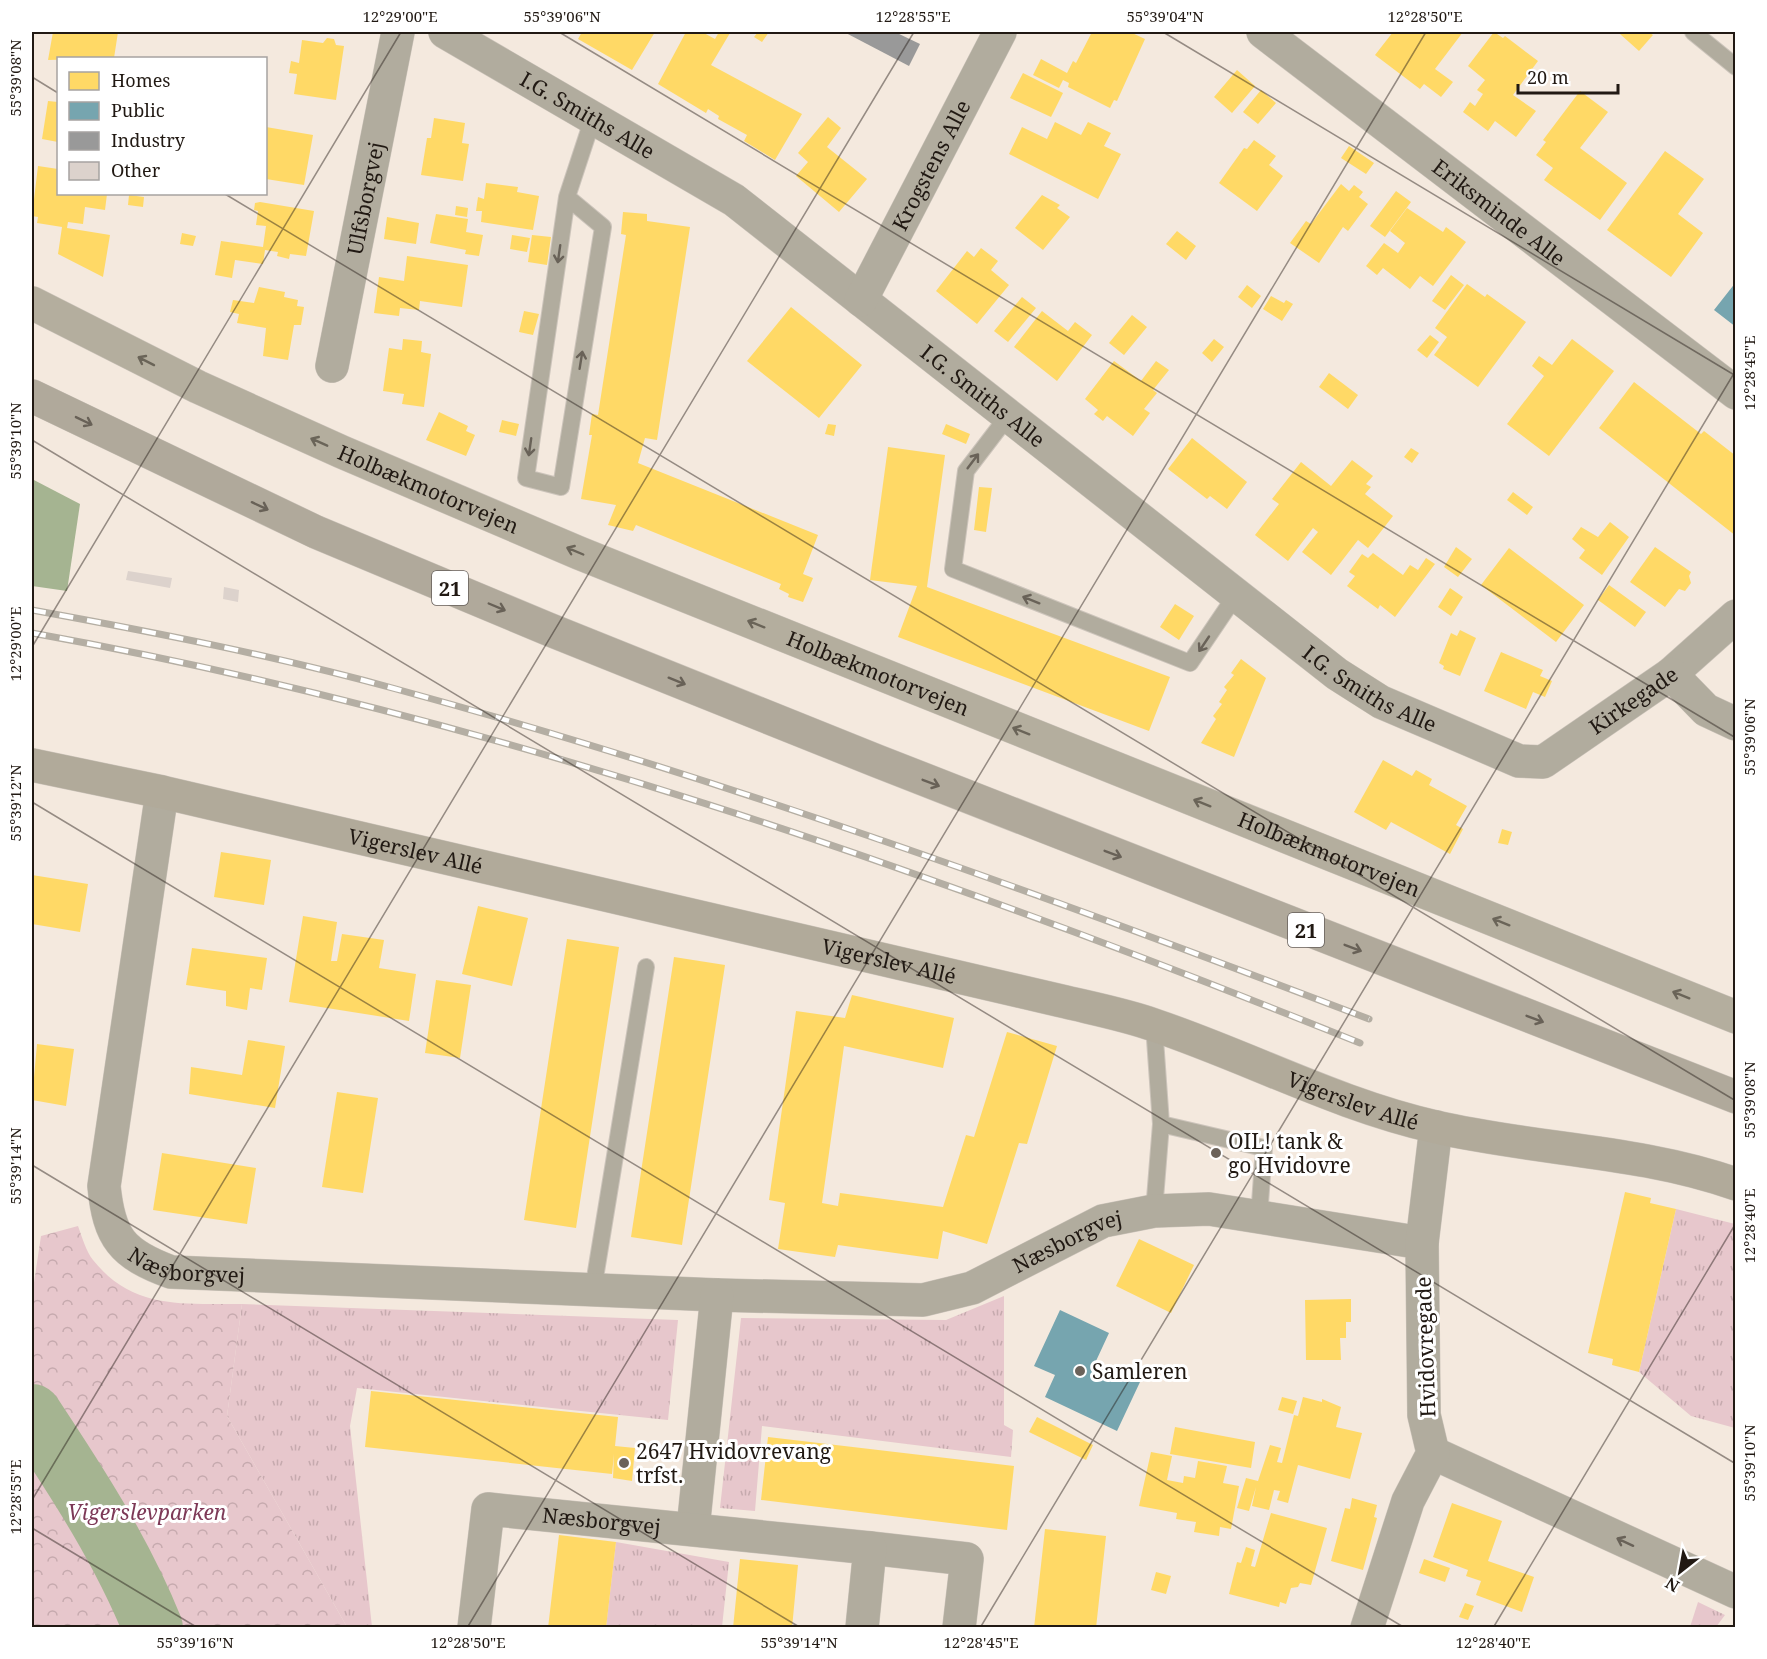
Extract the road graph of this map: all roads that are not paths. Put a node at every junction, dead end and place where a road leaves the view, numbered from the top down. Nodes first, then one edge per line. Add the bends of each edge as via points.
1 (398, 32) edge
2 (445, 32) edge
3 (1000, 32) edge
4 (1263, 32) edge
5 (1694, 32) edge
6 (1736, 67) edge
7 (593, 118) junction
8 (567, 196) junction
9 (861, 300) junction
10 (32, 303) edge
11 (332, 366) dead end
12 (1736, 393) edge
13 (32, 396) edge
14 (1008, 416) junction
15 (1236, 595) junction
16 (1736, 616) edge
17 (1671, 675) junction
18 (1736, 723) edge
19 (1519, 761) joint
20 (32, 765) edge
21 (162, 792) junction
22 (646, 967) dead end
23 (1736, 1017) edge
24 (1154, 1025) junction
25 (1736, 1097) edge
26 (1161, 1124) junction
27 (1437, 1127) junction
28 (1736, 1184) edge
29 (1154, 1211) junction
30 (1259, 1217) junction
31 (1422, 1244) junction
32 (593, 1290) junction
33 (717, 1295) junction
34 (1432, 1453) junction
35 (693, 1529) junction
36 (870, 1548) junction
37 (1736, 1592) edge
38 (474, 1628) edge
39 (862, 1628) edge
40 (959, 1628) edge
41 (1367, 1628) edge

1 - 11 street, Ulfsborgvej
2 - 7 street, I.G. Smiths Alle
3 - 9 street, Krogstens Alle
4 - 12 street, Eriksminde Alle
5 - 6 lane
7 - 8 lane
7 - 9 street, I.G. Smiths Alle via 734,200
8 -> 8 lane via 526,478 561,487 603,227
9 - 14 street, I.G. Smiths Alle
23 -> 10 main road, Holbækmotorvejen via 579,553 198,387
13 -> 25 highway, 21 via 316,532 548,629
14 - 15 street, I.G. Smiths Alle
15 -> 14 lane via 1190,663 953,569 966,471
15 - 19 street, I.G. Smiths Alle via 1337,674 1381,702
16 - 17 street, Kirkegade
17 - 18 street via 1706,710
17 - 19 street, Kirkegade via 1543,762
20 - 21 street, Vigerslev Allé
21 - 24 street, Vigerslev Allé
21 - 32 street, Næsborgvej via 104,1186 106,1215 120,1242 142,1262 171,1272
22 - 32 lane
24 - 26 lane
24 - 27 street, Vigerslev Allé via 1326,1094
26 - 29 lane
26 - 30 lane via 1264,1148
27 - 28 street, Vigerslev Allé via 1638,1159
27 - 31 street, Hvidovregade
29 - 30 street, Næsborgvej via 1209,1209
29 - 33 street, Næsborgvej via 1103,1221 972,1288 923,1300
30 - 31 street, Næsborgvej
31 - 34 street, Hvidovregade via 1424,1415
32 - 33 street, Næsborgvej
33 - 35 street, Næsborgvej
37 -> 34 street
34 - 41 street via 1408,1501
35 - 36 street, Næsborgvej
35 - 38 street, Næsborgvej via 488,1509
36 - 39 street
36 - 40 street, Næsborgvej via 967,1559

